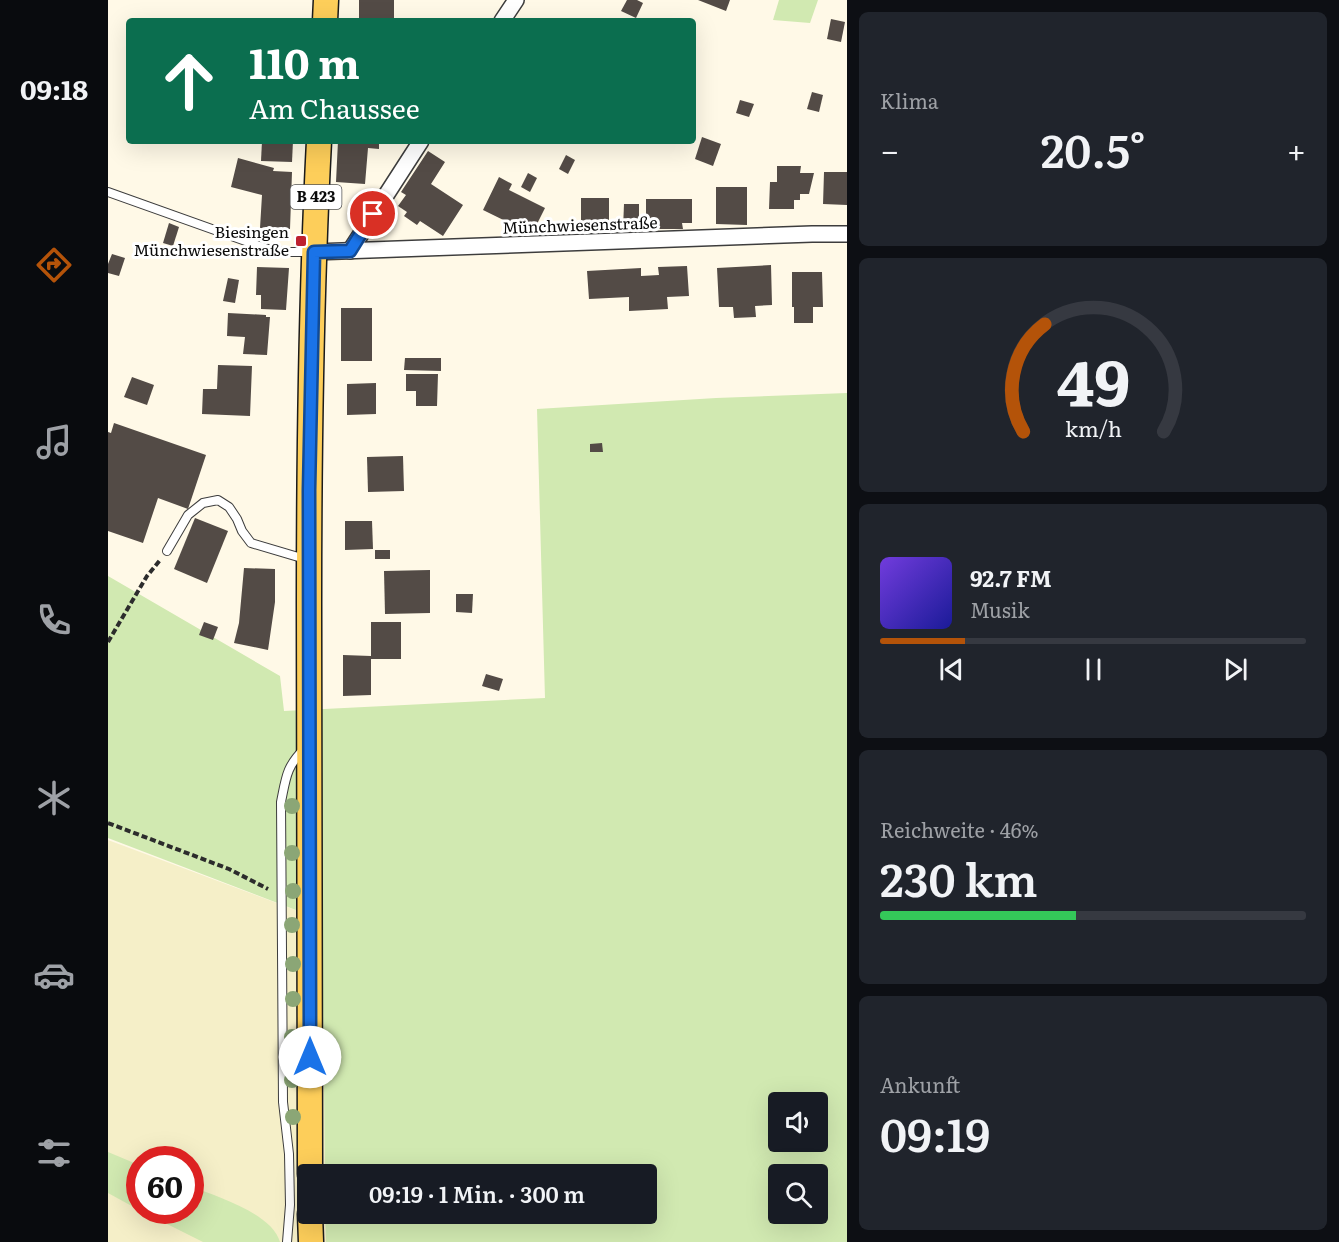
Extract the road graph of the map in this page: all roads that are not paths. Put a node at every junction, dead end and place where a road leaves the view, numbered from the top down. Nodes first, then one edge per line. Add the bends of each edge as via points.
1 (327, 0) edge
2 (516, 0) edge
3 (325, 18) edge
4 (504, 18) edge
5 (319, 144) edge
6 (419, 144) edge
7 (108, 192) edge
8 (847, 234) edge
9 (350, 251) junction
10 (314, 252) junction
11 (167, 551) road end
12 (309, 560) junction
13 (308, 745) junction
14 (310, 1164) edge
15 (310, 1224) edge
16 (287, 1242) edge
17 (310, 1242) edge

1 - 3 main road
2 - 4 street
5 - 10 main road, B 423
6 - 9 street
7 - 10 lane via 268,249
8 - 9 street, Münchwiesenstraße
9 - 10 street, Münchwiesenstraße
10 - 12 main road, B 423
11 - 12 lane via 188,514 203,503 218,500 229,507 251,543
12 - 13 main road, B 423
13 - 14 main road, B 423
13 - 16 lane via 287,772 281,802 283,1102 290,1154
15 - 17 main road

